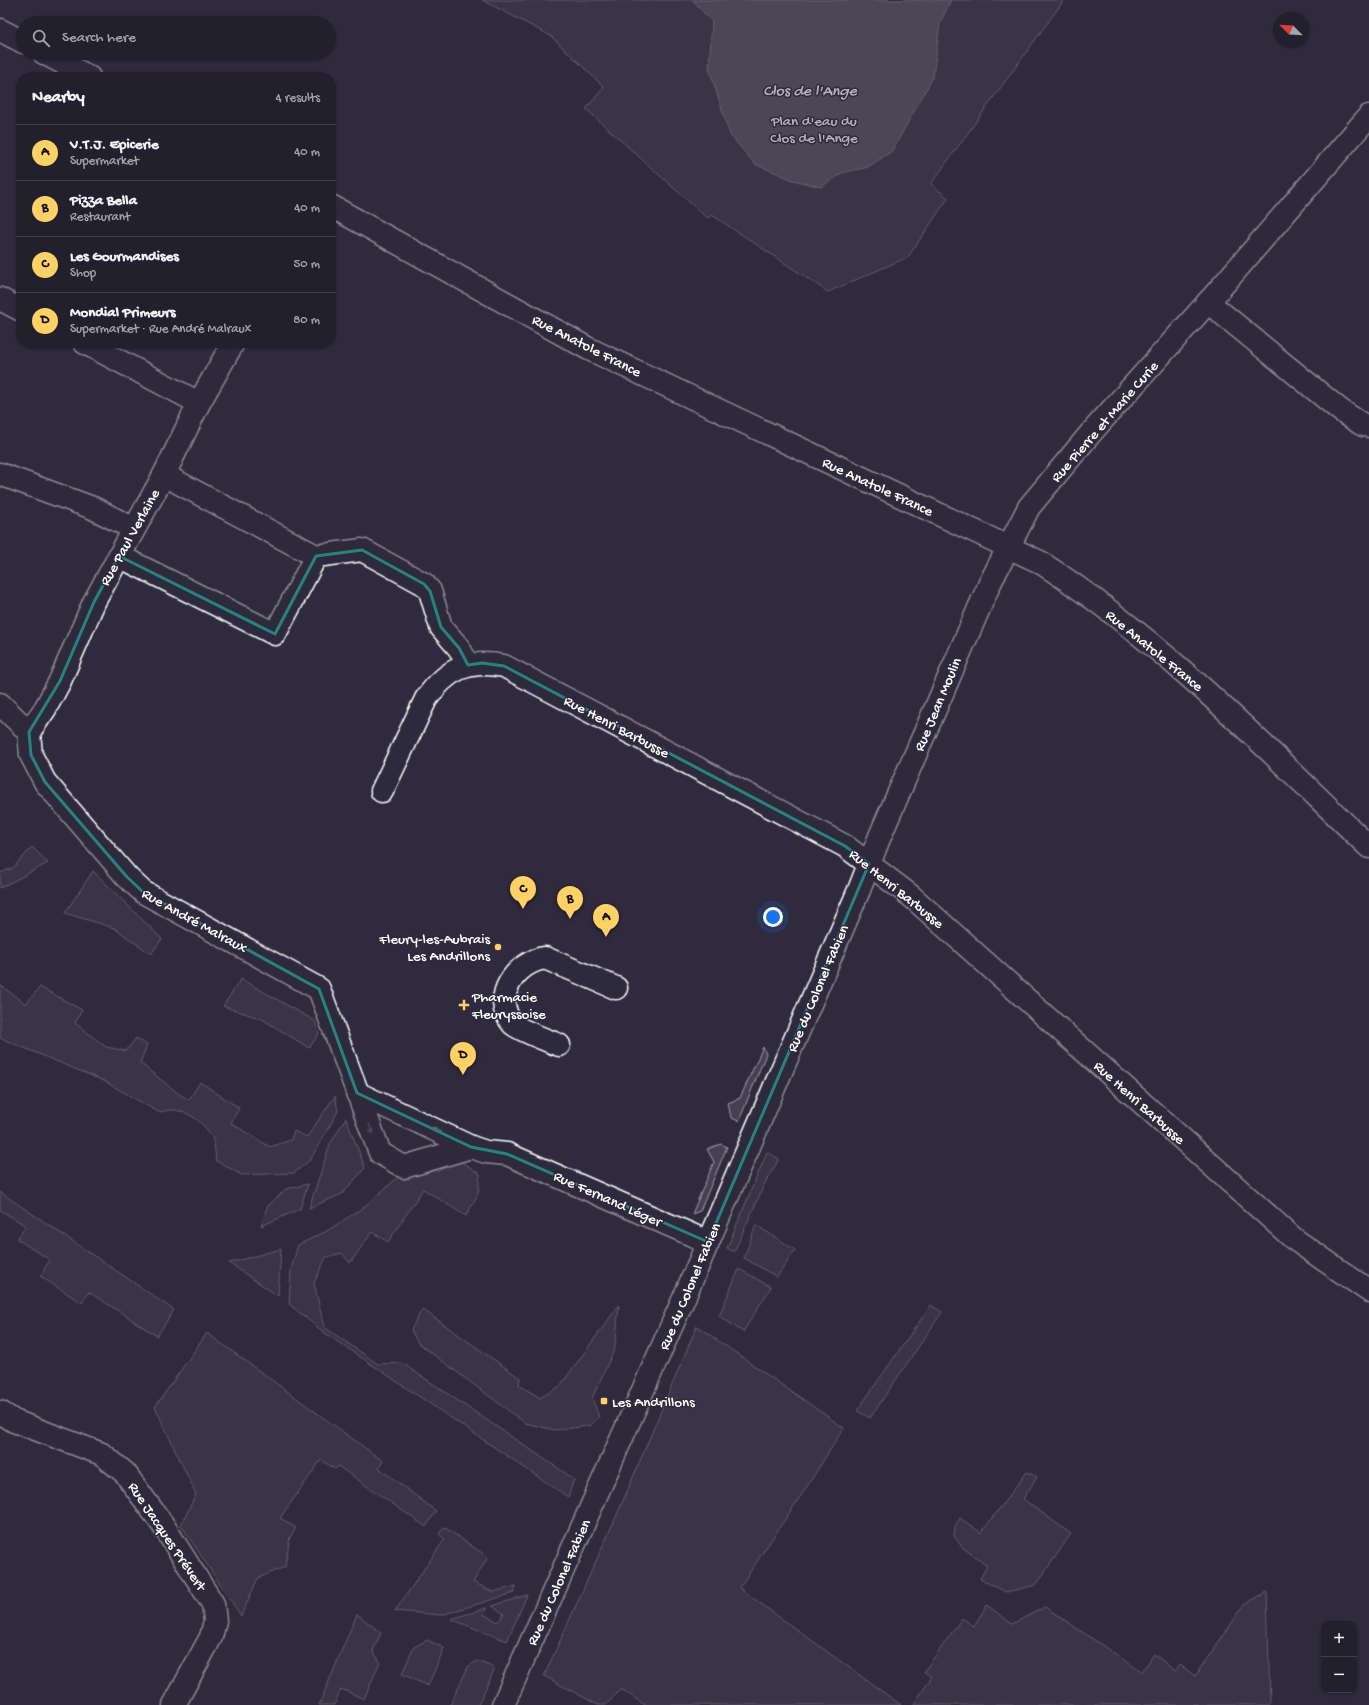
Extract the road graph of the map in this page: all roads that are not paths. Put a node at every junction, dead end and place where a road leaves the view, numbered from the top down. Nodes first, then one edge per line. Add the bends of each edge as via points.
1 (0, 30) edge
2 (16, 38) edge
3 (57, 60) edge
4 (80, 72) edge
5 (1369, 116) edge
6 (336, 209) edge
7 (0, 299) edge
8 (1208, 302) junction
9 (16, 307) edge
10 (94, 348) edge
11 (230, 348) edge
12 (199, 403) junction
13 (1369, 426) edge
14 (0, 474) edge
15 (164, 475) junction
16 (134, 529) junction
17 (1008, 546) junction
18 (119, 556) junction
19 (316, 556) junction
20 (468, 665) junction
21 (0, 704) edge
22 (29, 732) junction
23 (382, 791) dead end
24 (1369, 847) edge
25 (868, 864) junction
26 (616, 988) dead end
27 (558, 1045) dead end
28 (357, 1093) junction
29 (471, 1147) junction
30 (708, 1242) junction
31 (1369, 1291) edge
32 (0, 1412) edge
33 (174, 1705) edge
34 (503, 1705) edge

1 - 2 street
3 - 4 street
5 - 8 street, Rue Pierre et Marie Curie
6 - 17 street, Rue Anatole France via 589,348
7 - 9 street
8 - 13 street via 1340,410 1363,425
8 - 17 street, Rue Pierre et Marie Curie via 1090,434 1029,507
10 - 12 street
11 - 12 street, Rue Paul Verlaine
12 - 15 street, Rue Paul Verlaine
14 - 16 street via 93,508
15 - 16 street, Rue Paul Verlaine
15 - 19 street
16 - 18 street, Rue Paul Verlaine
17 - 24 street, Rue Anatole France via 1040,562 1076,585 1204,689
17 - 25 street, Rue Jean Moulin
18 - 19 street via 275,634
18 - 22 street, Rue Paul Verlaine via 94,602 60,681
19 - 20 street via 362,550 424,584 430,591 441,627 459,648
20 - 23 street, Rue Henri Barbusse via 445,676 426,698
20 - 25 street, Rue Henri Barbusse via 482,663 504,666 845,846
21 - 22 street
22 - 28 street, Rue André Malraux via 30,755 44,782 127,878 143,892 319,989
25 - 30 street, Rue du Colonel Fabien
25 - 31 street, Rue Henri Barbusse via 911,896 1294,1239
26 - 27 street via 545,958 534,959 522,967 511,979 504,997 506,1012 514,1025
29 -> 28 street
28 -> 29 street, Rue André Malraux via 380,1153 404,1167
29 - 30 street, Rue Fernand Léger via 486,1152 507,1154
30 - 34 street, Rue du Colonel Fabien
32 - 33 street, Rue Jacques Prévert via 14,1421 102,1454 125,1473 163,1524 213,1604 214,1621 211,1636

